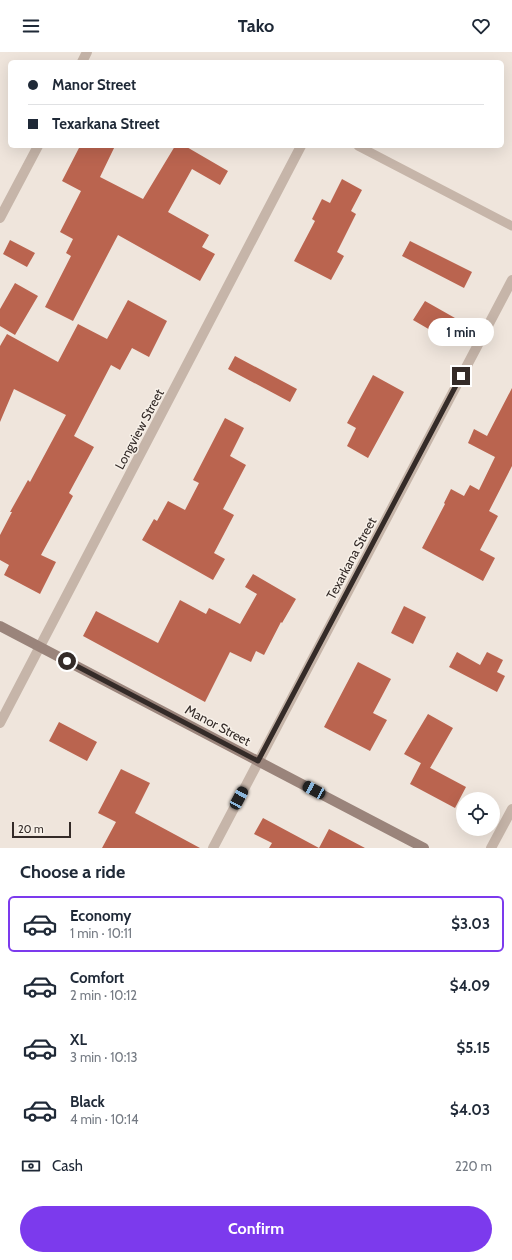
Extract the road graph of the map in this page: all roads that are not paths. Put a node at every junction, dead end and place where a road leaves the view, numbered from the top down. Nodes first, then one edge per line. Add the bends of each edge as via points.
1 (37, 148) edge
2 (300, 148) edge
3 (362, 148) edge
4 (0, 218) edge
5 (512, 226) edge
6 (512, 280) edge
7 (0, 626) edge
8 (40, 647) junction
9 (0, 723) edge
10 (258, 761) junction
11 (512, 809) edge
12 (212, 848) edge
13 (424, 848) edge
14 (491, 848) edge

1 - 4 street
2 - 8 street, Longview Street
3 - 5 lane
6 - 10 street, Texarkana Street
7 - 8 street, Manor Street
8 - 9 street, Longview Street
8 - 10 street, Manor Street
10 - 12 street, Texarkana Street
10 - 13 street, Manor Street
11 - 14 street

